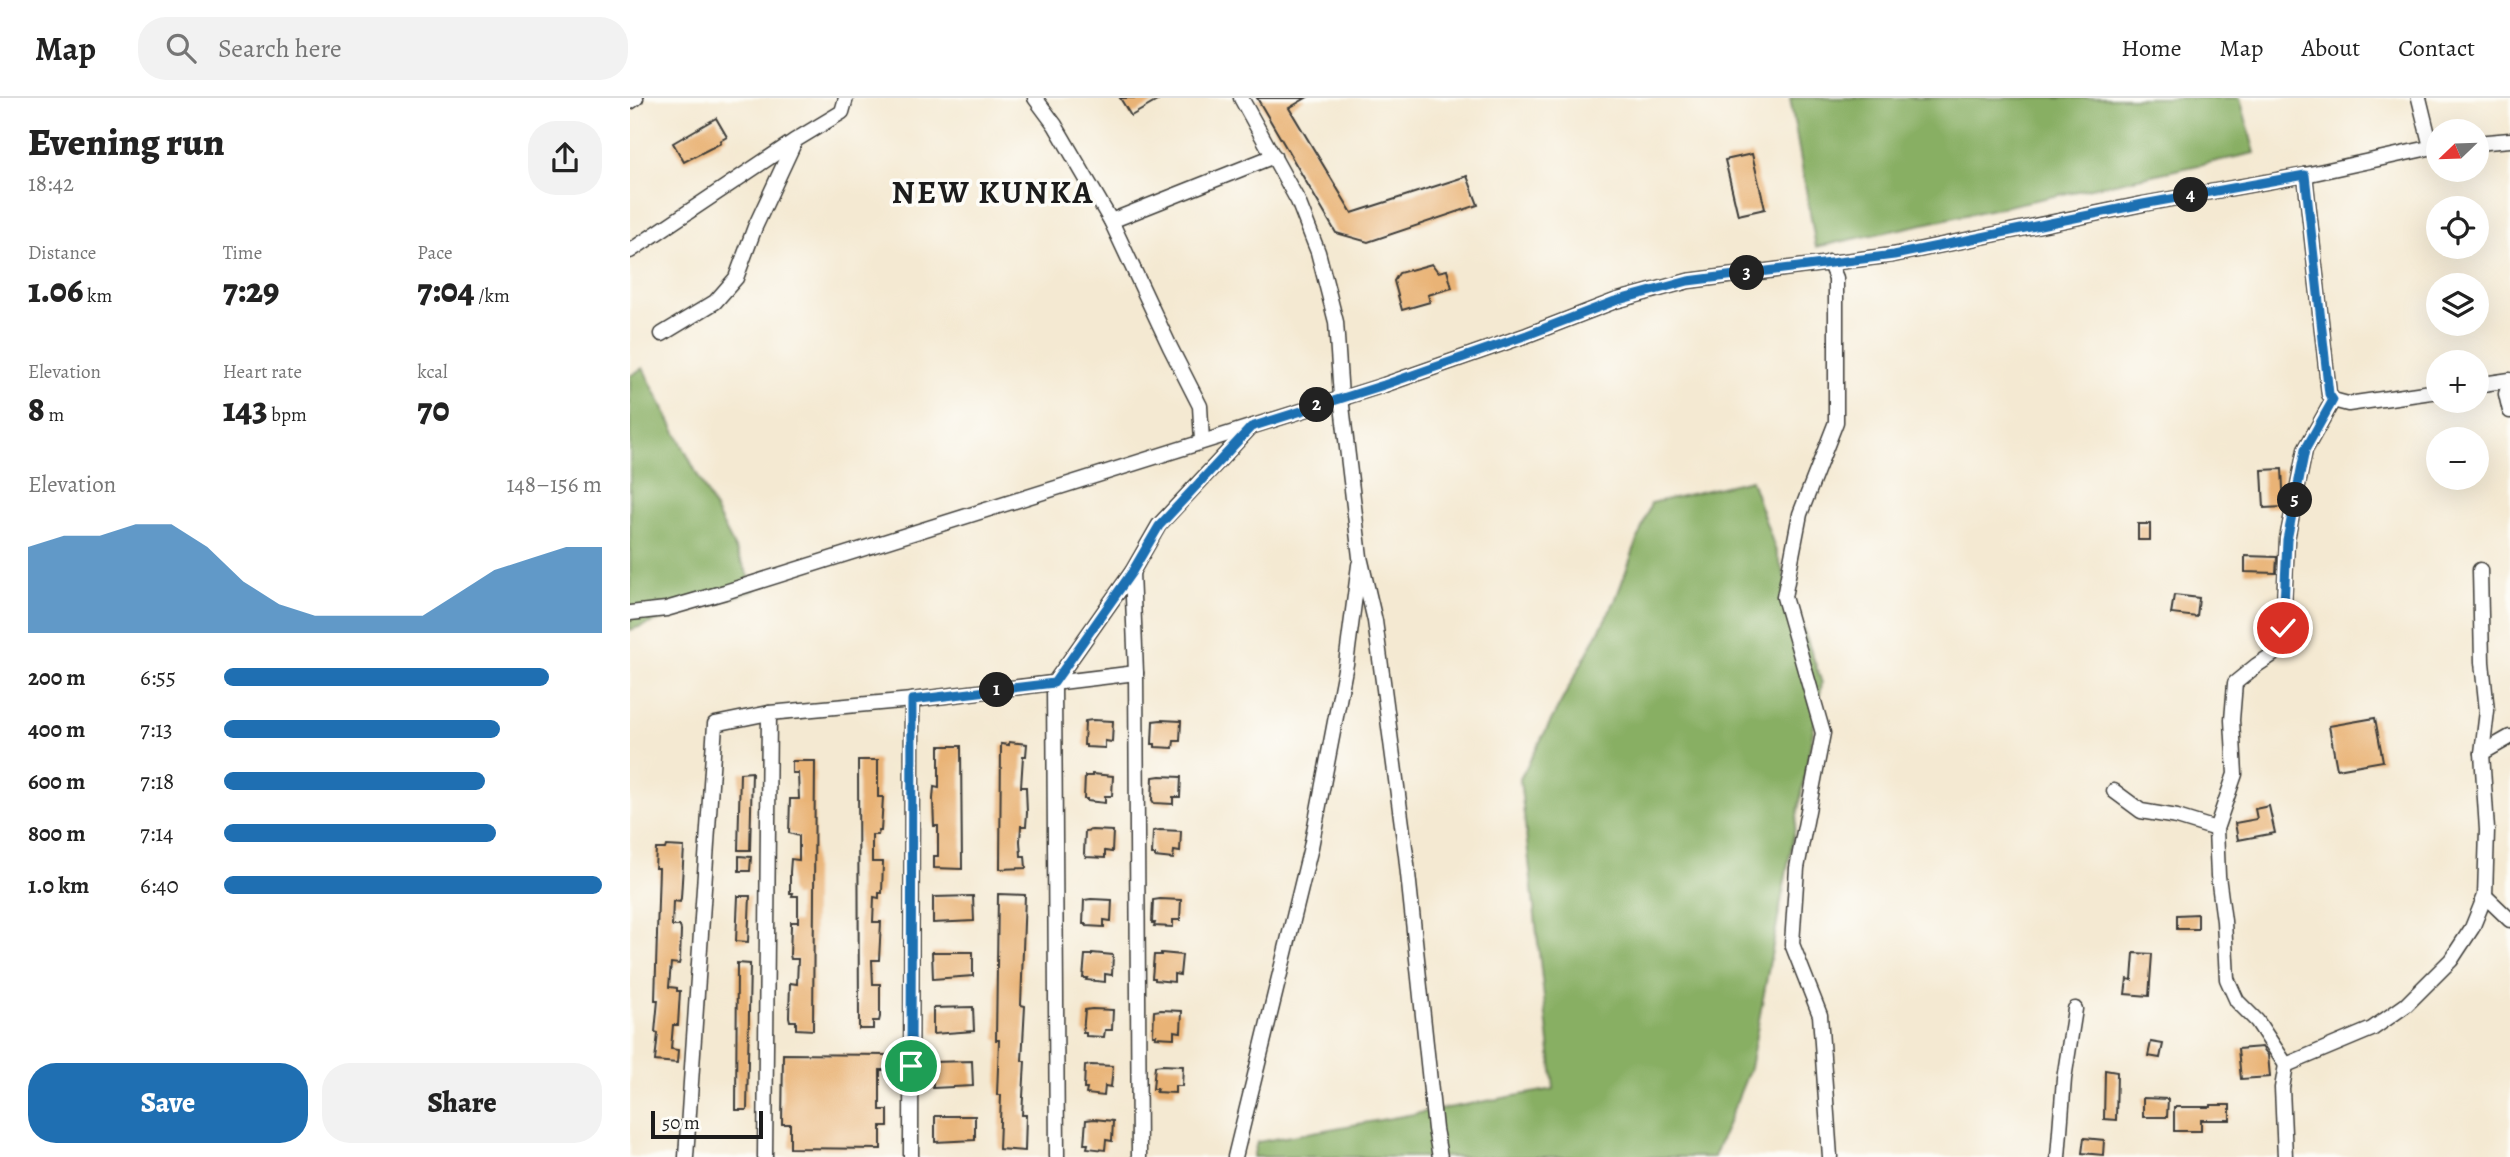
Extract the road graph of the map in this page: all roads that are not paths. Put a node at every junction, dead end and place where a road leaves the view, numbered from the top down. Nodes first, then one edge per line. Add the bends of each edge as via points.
1 (636, 98) edge
2 (846, 98) edge
3 (1035, 98) edge
4 (1241, 98) edge
5 (2419, 98) edge
6 (630, 102) edge
7 (2426, 120) edge
8 (2510, 140) edge
9 (794, 141) junction
10 (2489, 142) edge
11 (2426, 148) edge
12 (1274, 156) junction
13 (2305, 175) junction
14 (1111, 221) junction
15 (630, 251) edge
16 (1829, 262) junction
17 (662, 334) dead end
18 (2510, 381) edge
19 (2489, 383) edge
20 (2426, 393) edge
21 (1341, 397) junction
22 (2333, 400) junction
23 (2510, 411) edge
24 (1251, 427) junction
25 (1202, 442) junction
26 (1360, 557) junction
27 (2480, 570) dead end
28 (1132, 572) junction
29 (630, 613) edge
30 (1136, 673) junction
31 (1054, 683) junction
32 (912, 700) junction
33 (769, 713) junction
34 (2510, 737) edge
35 (2483, 753) junction
36 (2114, 791) dead end
37 (2216, 829) junction
38 (2485, 897) junction
39 (2510, 920) edge
40 (2075, 1009) dead end
41 (2286, 1065) junction
42 (686, 1157) edge
43 (765, 1157) edge
44 (911, 1157) edge
45 (1057, 1157) edge
46 (1139, 1157) edge
47 (1235, 1157) edge
48 (1440, 1157) edge
49 (1830, 1157) edge
50 (2059, 1157) edge
51 (2285, 1157) edge

1 - 6 street
2 - 9 street via 842,112
3 - 14 street
4 - 12 street
5 - 7 street
8 - 10 street
9 - 15 street
9 - 17 street via 736,278 715,302
11 - 13 street
12 - 14 street
12 - 21 street via 1298,201 1329,287
13 - 16 street via 1894,255
13 - 22 street
14 - 25 street via 1200,406
16 - 21 street via 1688,281 1615,301 1475,354
16 - 49 street via 1836,278 1836,422 1800,514 1784,597 1823,733 1797,868 1792,944 1820,1015
18 - 19 street
18 - 23 street via 2506,394
20 - 22 street via 2348,404
21 - 24 street
21 - 26 street
22 - 37 street via 2305,450 2287,540 2283,628 2274,653 2235,683 2235,774
24 - 25 street
24 - 28 street via 1159,526
25 - 29 street via 725,592 666,609
26 - 47 street via 1346,664 1311,847
26 - 48 street via 1390,723
27 - 35 street via 2487,710
28 - 30 street
28 - 31 street
30 - 31 street
30 - 46 street
31 - 32 street
31 - 45 street
32 - 33 street
32 - 44 street
33 - 42 street via 715,724
33 - 43 street
34 - 35 street
35 - 38 street
36 - 37 street via 2141,811
37 - 41 street via 2227,979 2237,1001 2257,1021
38 - 39 street
38 - 41 street via 2451,960 2406,1005 2372,1029
40 - 50 street
41 - 51 street via 2282,1088

